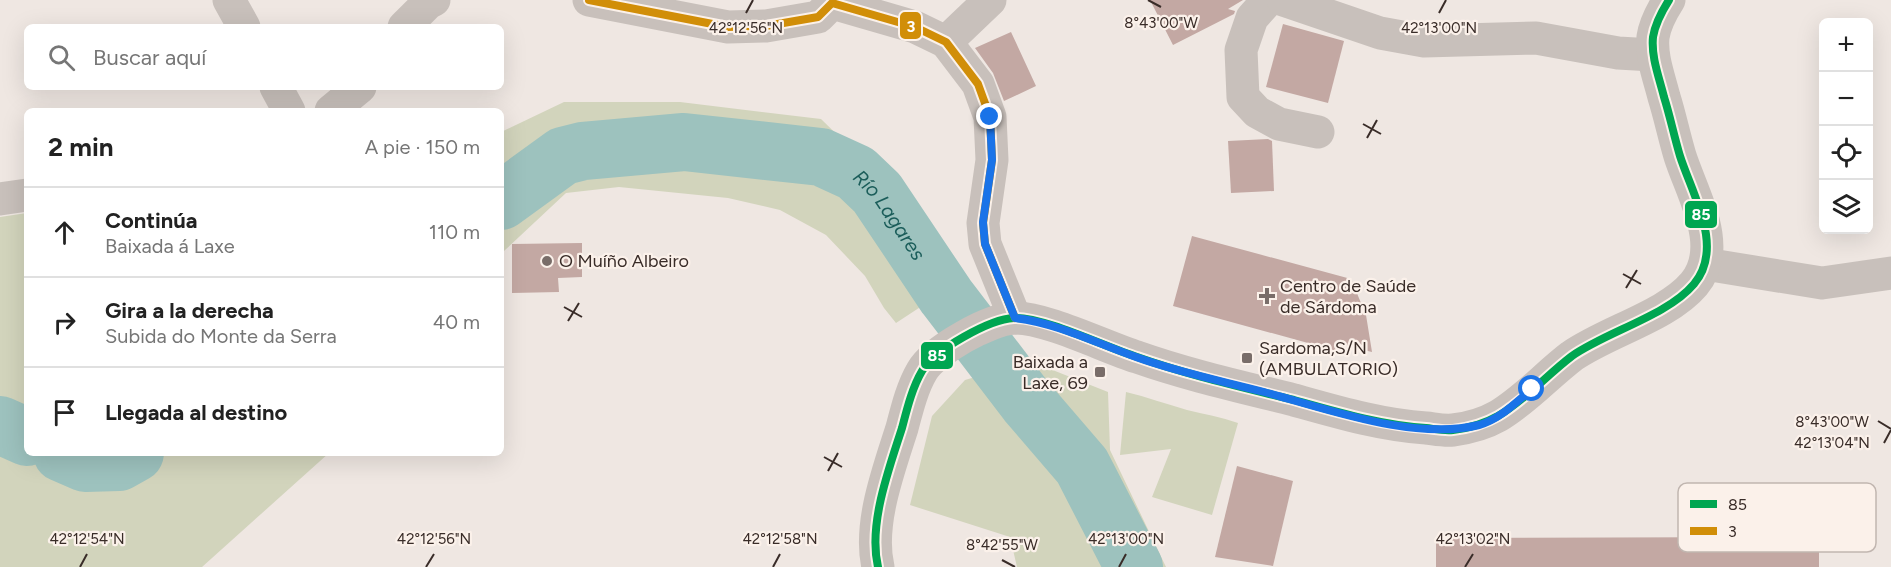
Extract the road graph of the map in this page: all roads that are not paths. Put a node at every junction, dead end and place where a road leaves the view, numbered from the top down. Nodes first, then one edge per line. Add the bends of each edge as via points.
1 (230, 0) edge
2 (434, 0) edge
3 (589, 0) edge
4 (990, 0) edge
5 (1268, 0) edge
6 (1283, 0) edge
7 (1669, 0) edge
8 (828, 2) edge
9 (242, 24) edge
10 (407, 24) edge
11 (946, 42) junction
12 (1653, 54) junction
13 (278, 90) edge
14 (356, 90) edge
15 (287, 108) edge
16 (335, 108) edge
17 (1318, 132) dead end
18 (24, 195) edge
19 (0, 199) edge
20 (1705, 264) junction
21 (1891, 273) edge
22 (1007, 320) junction
23 (878, 567) edge

1 - 9 street
2 - 10 street
3 - 8 street via 728,27 766,26 818,17
4 - 11 street
5 - 17 street via 1252,18 1241,50 1243,97 1257,112 1279,124
6 - 12 street via 1380,33 1424,40 1536,38 1618,53
7 - 12 street via 1653,34
8 - 11 street via 915,27
11 - 22 street via 978,84 990,117 992,160 983,222 985,244
12 - 20 street via 1680,156 1703,218
13 - 15 street
14 - 16 street
18 - 19 street
20 - 21 street via 1822,283
20 - 22 street via 1685,294 1574,355 1502,414 1482,424 1450,430 1375,421 1139,358 1038,321
22 - 23 street via 976,329 924,367 915,383 878,516

